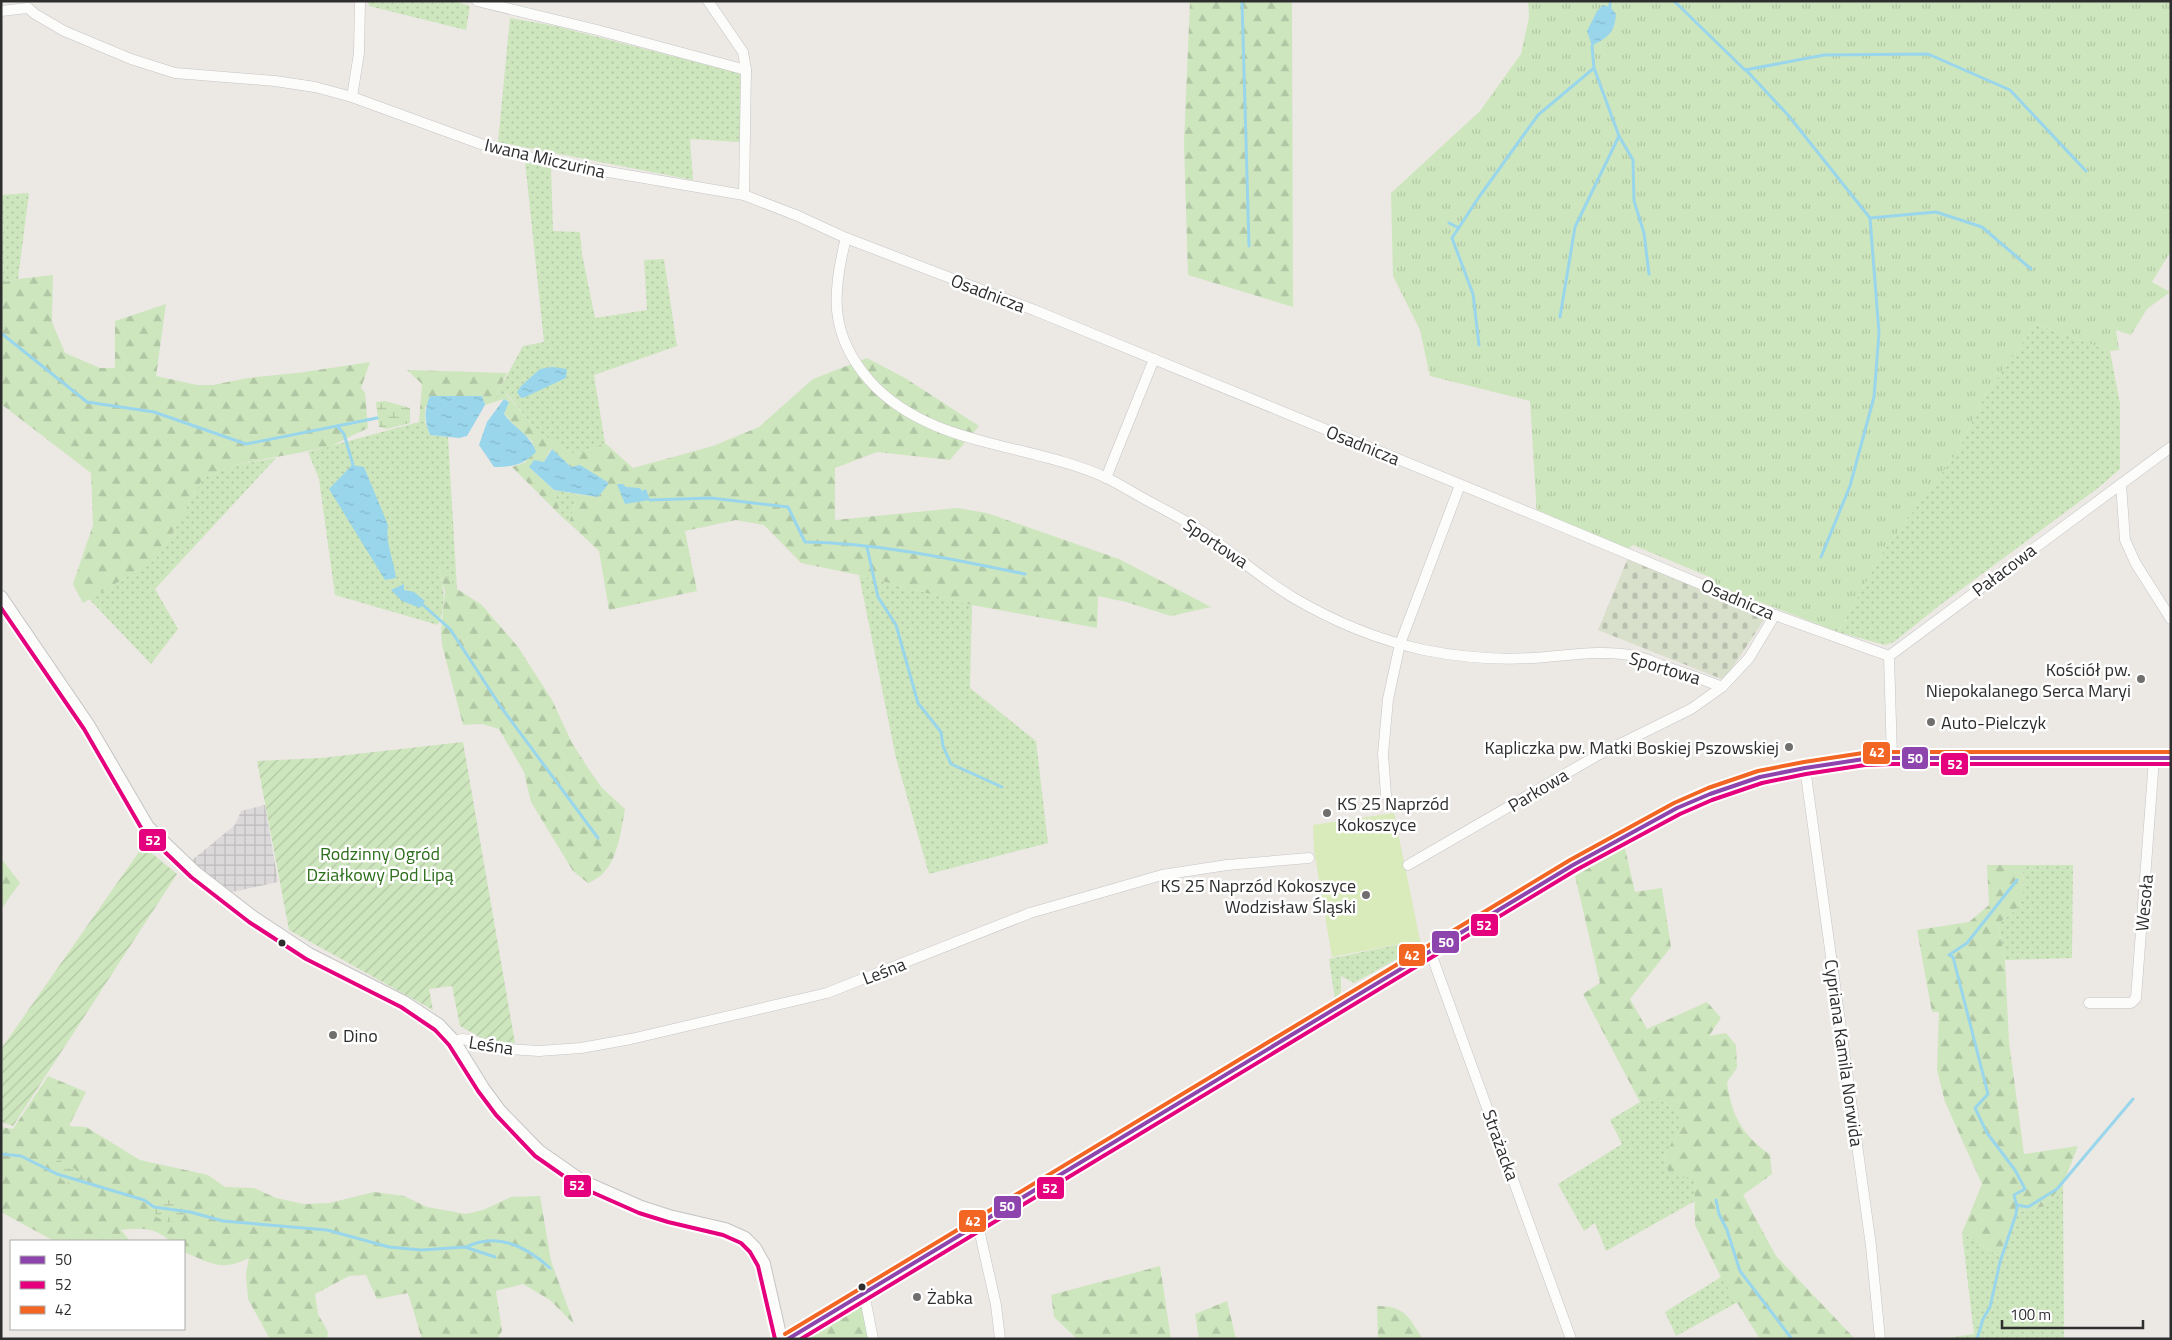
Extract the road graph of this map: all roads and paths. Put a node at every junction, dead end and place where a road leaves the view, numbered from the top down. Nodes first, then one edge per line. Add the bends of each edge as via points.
1 (360, 1) edge
2 (476, 1) edge
3 (708, 1) edge
4 (28, 4) edge
5 (1, 11) edge
6 (746, 70) junction
7 (352, 97) junction
8 (744, 195) junction
9 (846, 238) junction
10 (1154, 359) junction
11 (2171, 447) edge
12 (1106, 478) junction
13 (2121, 484) junction
14 (1460, 485) junction
15 (1, 597) edge
16 (1775, 615) junction
17 (2171, 620) edge
18 (1400, 644) junction
19 (1889, 656) junction
20 (1722, 686) junction
21 (1892, 758) junction
22 (2154, 758) junction
23 (2171, 758) edge
24 (1805, 768) junction
25 (1386, 796) dead end
26 (1309, 858) dead end
27 (1408, 865) dead end
28 (1430, 951) junction
29 (2089, 1002) dead end
30 (454, 1041) junction
31 (978, 1225) junction
32 (864, 1293) junction
33 (782, 1339) edge
34 (788, 1339) edge
35 (873, 1339) edge
36 (1000, 1339) edge
37 (1571, 1339) edge
38 (1880, 1339) edge

1 - 7 street via 359,52
2 - 6 street
3 - 6 street via 743,52
4 - 5 street
4 - 7 street, Iwana Miczurina via 35,14 64,31 175,73 274,81
6 - 8 street
7 - 8 street, Iwana Miczurina via 481,144 544,161
8 - 9 street, Osadnicza
9 - 10 street, Osadnicza
9 - 12 street, Sportowa via 835,298 839,322 855,363 885,395 924,422
10 - 12 street
10 - 14 street, Osadnicza
11 - 13 street, Pałacowa
12 - 18 street, Sportowa via 1200,530 1292,597 1345,624
13 - 17 street via 2126,540 2136,564
13 - 19 street, Pałacowa
14 - 16 street, Osadnicza
14 - 18 street
15 - 30 street via 89,726 148,826 195,872 253,917 309,954 424,1014
16 - 19 street, Osadnicza
16 - 20 street, Parkowa via 1750,658
18 - 20 street, Sportowa via 1483,658 1598,653 1636,656
18 - 25 street via 1388,699 1382,754
19 - 21 street
20 - 27 street, Parkowa via 1692,708 1598,755
21 - 22 main road
21 - 24 main road via 1864,758
22 - 23 main road
22 - 29 street, Wesoła via 2136,998 2131,1003
24 - 28 main road via 1760,778 1677,808 1573,865
24 - 38 street, Cypriana Kamila Norwida via 1871,1246
26 - 30 street, Leśna via 1162,874 1030,914 827,993 631,1039 539,1051 507,1049 463,1039
28 - 31 main road
28 - 37 street, Strażacka
30 - 33 street via 500,1111 539,1151 582,1181 641,1207 725,1229 745,1238 764,1264
31 - 32 main road
31 - 36 street via 996,1305
32 - 34 main road
32 - 35 street

